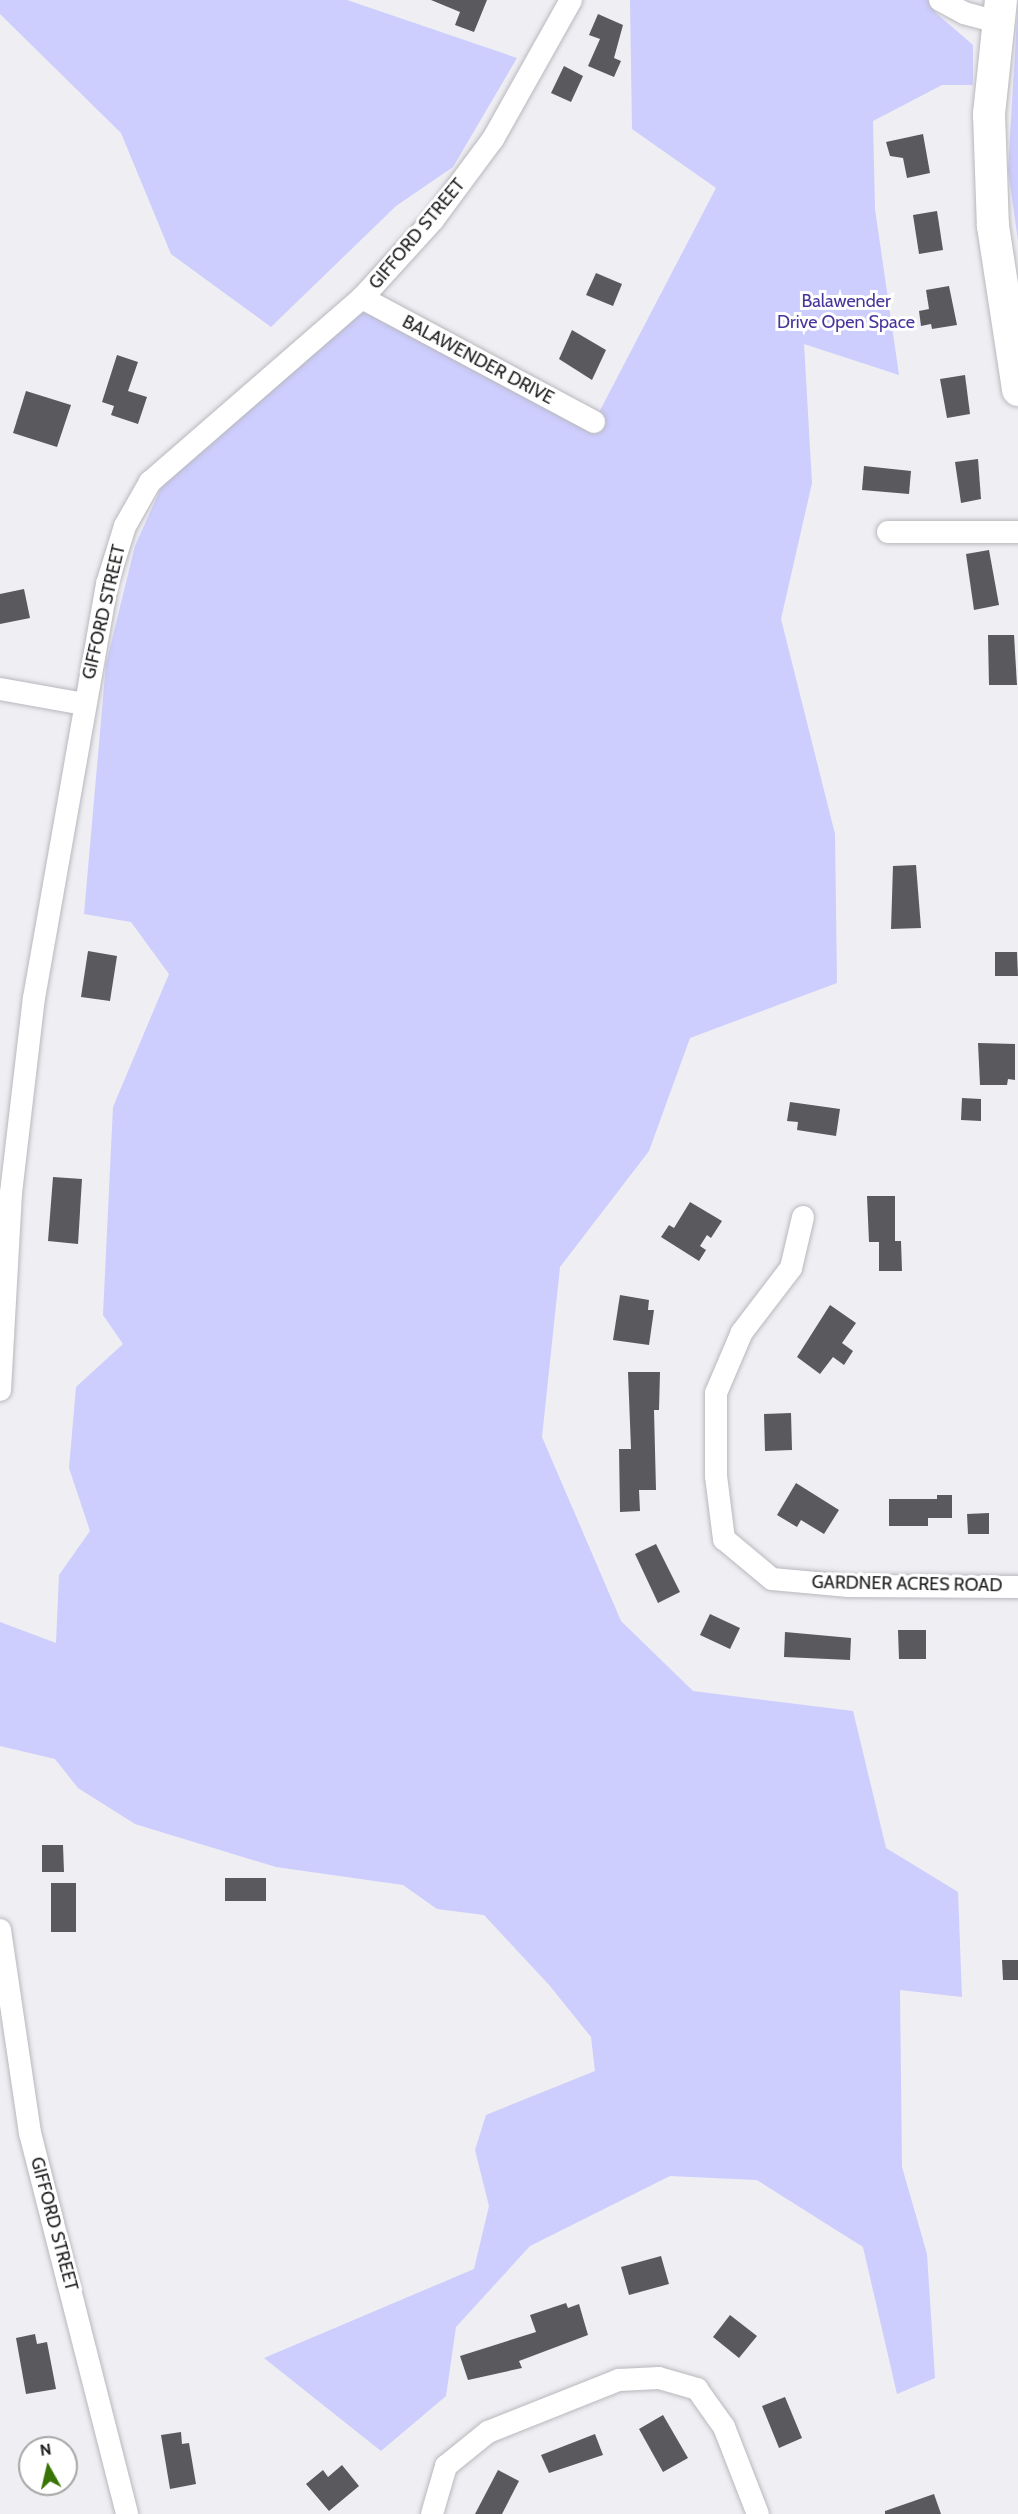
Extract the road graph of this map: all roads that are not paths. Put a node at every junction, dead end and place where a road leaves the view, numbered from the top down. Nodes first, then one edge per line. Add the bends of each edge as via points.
1 (571, 0) edge
2 (940, 0) edge
3 (999, 11) edge
4 (362, 298) junction
5 (1018, 390) edge
6 (594, 422) dead end
7 (888, 532) dead end
8 (1018, 532) edge
9 (0, 689) edge
10 (84, 704) junction
11 (804, 1217) dead end
12 (0, 1389) edge
13 (1018, 1587) edge
14 (0, 1930) edge
15 (127, 2514) edge
16 (432, 2514) edge
17 (758, 2514) edge

1 - 4 street, GIFFORD STREET via 494,139 434,220
2 - 3 street via 964,13
3 - 5 main road via 989,114 993,226
4 - 6 street, BALAWENDER DRIVE
4 - 10 street, GIFFORD STREET via 150,482 125,526 107,584
7 - 8 street
9 - 10 street
10 - 12 street, GIFFORD STREET via 32,1010 11,1193
11 - 13 street, GARDNER ACRES ROAD via 791,1268 742,1332 716,1393 716,1476 724,1539 772,1579 849,1586
14 - 15 street, GIFFORD STREET via 30,2133
16 - 17 street via 446,2466 488,2432 619,2380 659,2378 697,2389 724,2427

